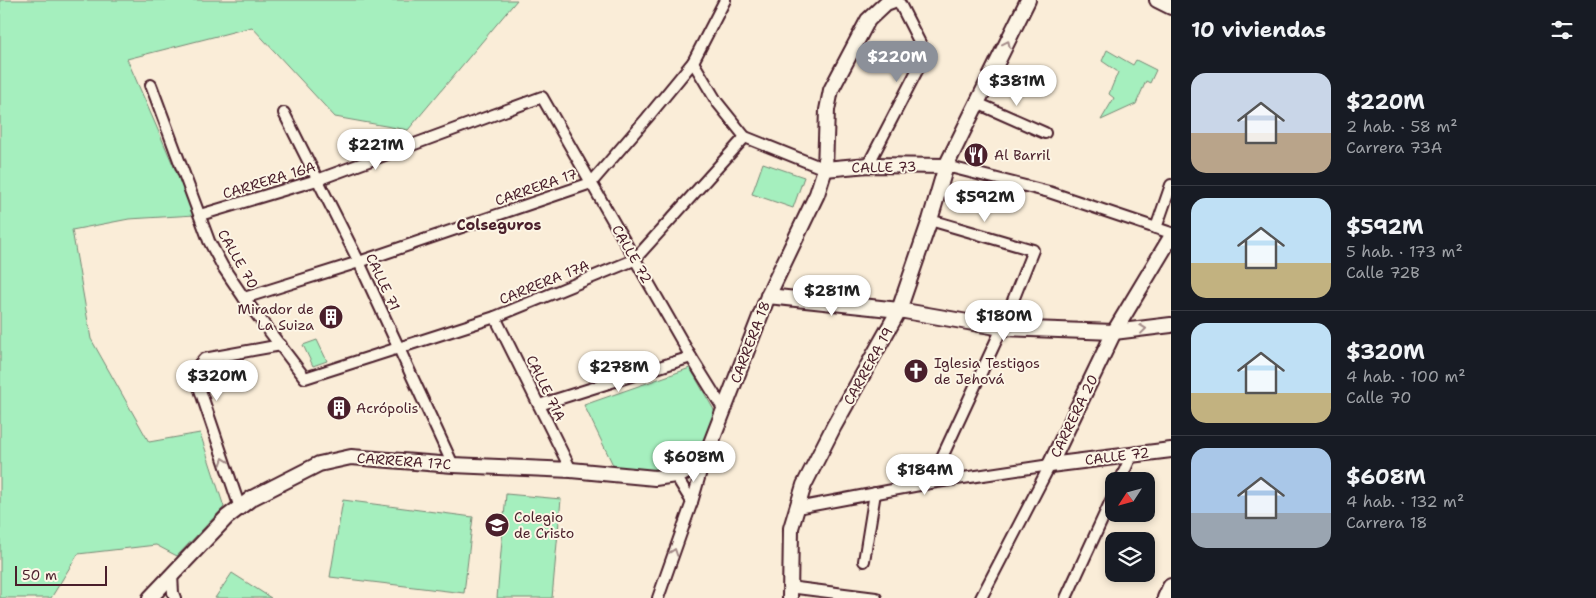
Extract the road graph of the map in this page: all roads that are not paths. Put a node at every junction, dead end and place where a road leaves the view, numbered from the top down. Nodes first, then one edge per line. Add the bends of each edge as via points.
1 (725, 0) edge
2 (1028, 0) edge
3 (1157, 0) edge
4 (890, 1) edge
5 (1171, 7) edge
6 (693, 62) junction
7 (151, 85) dead end
8 (542, 97) joint
9 (977, 103) junction
10 (284, 113) dead end
11 (1045, 134) dead end
12 (745, 137) junction
13 (868, 165) junction
14 (946, 166) junction
15 (825, 169) junction
16 (317, 180) junction
17 (591, 183) junction
18 (1171, 185) edge
19 (200, 215) junction
20 (930, 220) junction
21 (1156, 228) junction
22 (1171, 235) edge
23 (634, 260) junction
24 (358, 262) junction
25 (768, 296) junction
26 (244, 298) junction
27 (898, 310) junction
28 (495, 317) junction
29 (1171, 325) edge
30 (1002, 328) junction
31 (1114, 332) junction
32 (281, 345) junction
33 (399, 348) junction
34 (691, 357) junction
35 (305, 378) joint
36 (539, 405) junction
37 (724, 410) junction
38 (1171, 450) edge
39 (1132, 454) junction
40 (704, 461) junction
41 (453, 465) junction
42 (1050, 465) junction
43 (571, 470) junction
44 (1124, 472) edge
45 (676, 476) junction
46 (930, 483) junction
47 (875, 493) junction
48 (692, 502) junction
49 (240, 508) junction
50 (797, 508) junction
51 (1105, 514) edge
52 (864, 561) dead end
53 (172, 575) junction
54 (1171, 587) edge
55 (790, 593) edge
56 (150, 598) edge
57 (175, 598) edge
58 (658, 598) edge
59 (876, 598) edge
60 (981, 598) edge
61 (1066, 598) edge
62 (1166, 598) edge

1 - 6 street, CARRERA 17
9 -> 2 street, CARRERA 19
3 - 5 street
4 - 13 street via 923,49 922,61
4 - 15 street, CARRERA 18 via 868,20 832,90 827,110
6 - 12 street, CALLE 73 via 717,102
6 - 17 street, CARRERA 17
7 - 19 street, CALLE 70
8 - 16 street, CARRERA 16A
8 - 17 street, CALLE 72
9 - 11 street
9 - 14 street, CARRERA 19
10 - 16 street, CALLE 71
12 - 15 street, CALLE 73
12 - 23 street, CARRERA 17A
13 - 14 street, CALLE 73
13 - 15 street, CALLE 73
14 - 20 street, CARRERA 19
14 - 21 street, CALLE 73 via 1049,192
15 - 25 street, CARRERA 18 via 817,194
16 - 19 street, CARRERA 16A
16 - 24 street, CALLE 71
17 - 23 street, CALLE 72
17 - 24 street, CARRERA 17
18 - 21 street
19 - 26 street, CALLE 70 via 209,241
20 - 27 street, CARRERA 19
20 - 30 street via 1033,250
21 - 22 street, CALLE 73
22 - 31 street, CARRERA 20
23 - 28 street, CARRERA 17A
23 - 34 street, CALLE 72
24 - 26 street, CARRERA 17
24 - 33 street, CALLE 71
25 - 27 street
25 - 37 street, CARRERA 18
26 - 32 street, CALLE 70
27 - 30 street
27 - 50 street, CARRERA 19 via 834,426 804,485
28 - 33 street, CARRERA 17A
28 - 36 street, CALLE 71A
31 -> 29 street
30 - 31 street
30 - 46 street
31 - 42 street, CARRERA 20
32 - 35 street, CALLE 70
49 -> 32 street via 197,381 196,368 204,359
33 - 35 street, CARRERA 17A
33 - 41 street, CALLE 71
34 - 36 street
34 - 37 street, CALLE 72
36 - 43 street, CALLE 71A
37 - 40 street, CARRERA 18
38 - 39 street, CALLE 72
39 - 42 street, CALLE 72
39 - 44 street
40 - 45 street, CARRERA 17C
40 - 48 street, CARRERA 18
41 - 43 street, CARRERA 17C
41 - 49 street, CARRERA 17C via 352,457 319,464 252,498
42 - 46 street, CALLE 72
42 - 60 street, CARRERA 20
43 - 45 street, CARRERA 17C via 655,478
45 - 48 street
46 - 47 street, CALLE 72
47 - 50 street, CALLE 72
47 - 52 street
58 -> 48 street, CARRERA 18
49 - 53 street, CARRERA 17C via 227,517
50 - 55 street, CARRERA 19 via 791,528
51 - 61 street
53 - 56 street, CARRERA 17C
53 - 57 street
54 - 62 main road
55 - 59 street

